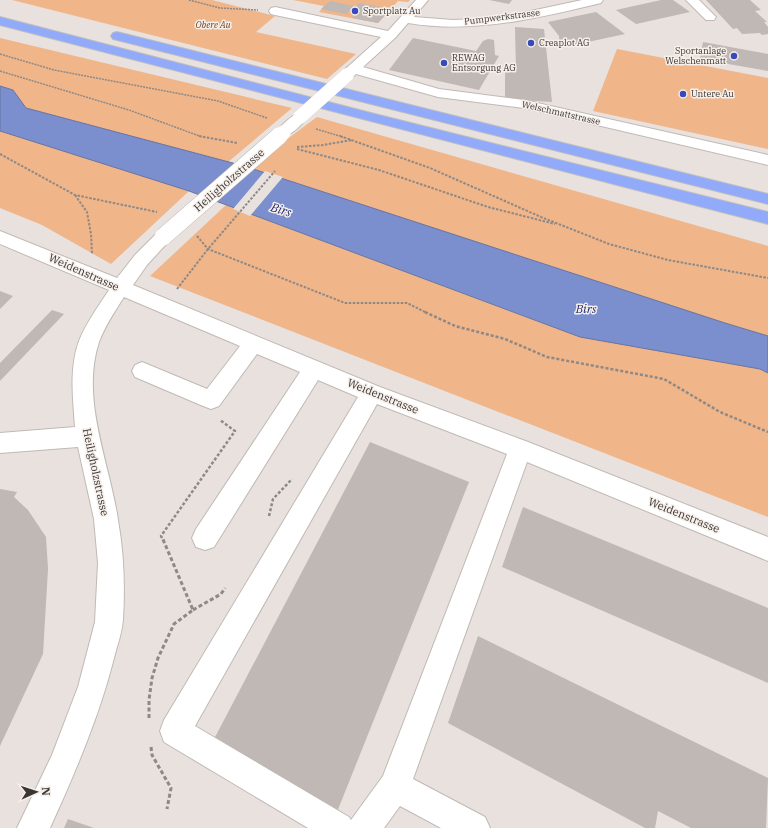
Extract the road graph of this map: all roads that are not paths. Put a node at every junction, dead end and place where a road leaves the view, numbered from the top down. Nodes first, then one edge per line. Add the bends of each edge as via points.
1 (422, 0) edge
2 (597, 0) edge
3 (692, 0) edge
4 (275, 11) road end
5 (710, 17) dead end
6 (406, 19) junction
7 (0, 21) edge
8 (100, 32) dead end
9 (391, 35) junction
10 (351, 72) junction
11 (768, 160) edge
12 (768, 199) edge
13 (768, 218) edge
14 (0, 237) edge
15 (120, 288) junction
16 (254, 343) junction
17 (314, 368) junction
18 (142, 371) dead end
19 (372, 393) junction
20 (87, 436) junction
21 (0, 444) edge
22 (520, 449) junction
23 (205, 538) dead end
24 (768, 549) edge
25 (395, 786) junction
26 (33, 828) edge
27 (338, 828) edge
28 (364, 828) edge
29 (474, 828) edge

1 - 6 street, Heiligholzstrasse
2 - 6 street, Pumpwerkstrasse via 481,27 424,23
3 - 5 street
4 - 9 street
6 - 9 street, Heiligholzstrasse
7 - 13 highway
8 - 12 highway
9 - 10 street, Heiligholzstrasse
10 - 11 street, Welschmattstrasse via 438,93 524,104
10 - 15 street, Heiligholzstrasse, bridge via 163,237
14 - 15 street, Weidenstrasse
15 - 16 street, Weidenstrasse
15 - 20 street, Heiligholzstrasse via 89,342 84,366 83,394
16 - 17 street, Weidenstrasse
16 - 18 street via 211,400
17 - 19 street, Weidenstrasse
17 - 23 street
19 - 22 street, Weidenstrasse
19 - 27 street via 175,731
20 - 21 street
20 - 26 street, Heiligholzstrasse via 106,519 112,563 109,622 92,688 64,763
22 - 24 street, Weidenstrasse
22 - 25 street
25 - 28 street
25 - 29 street

